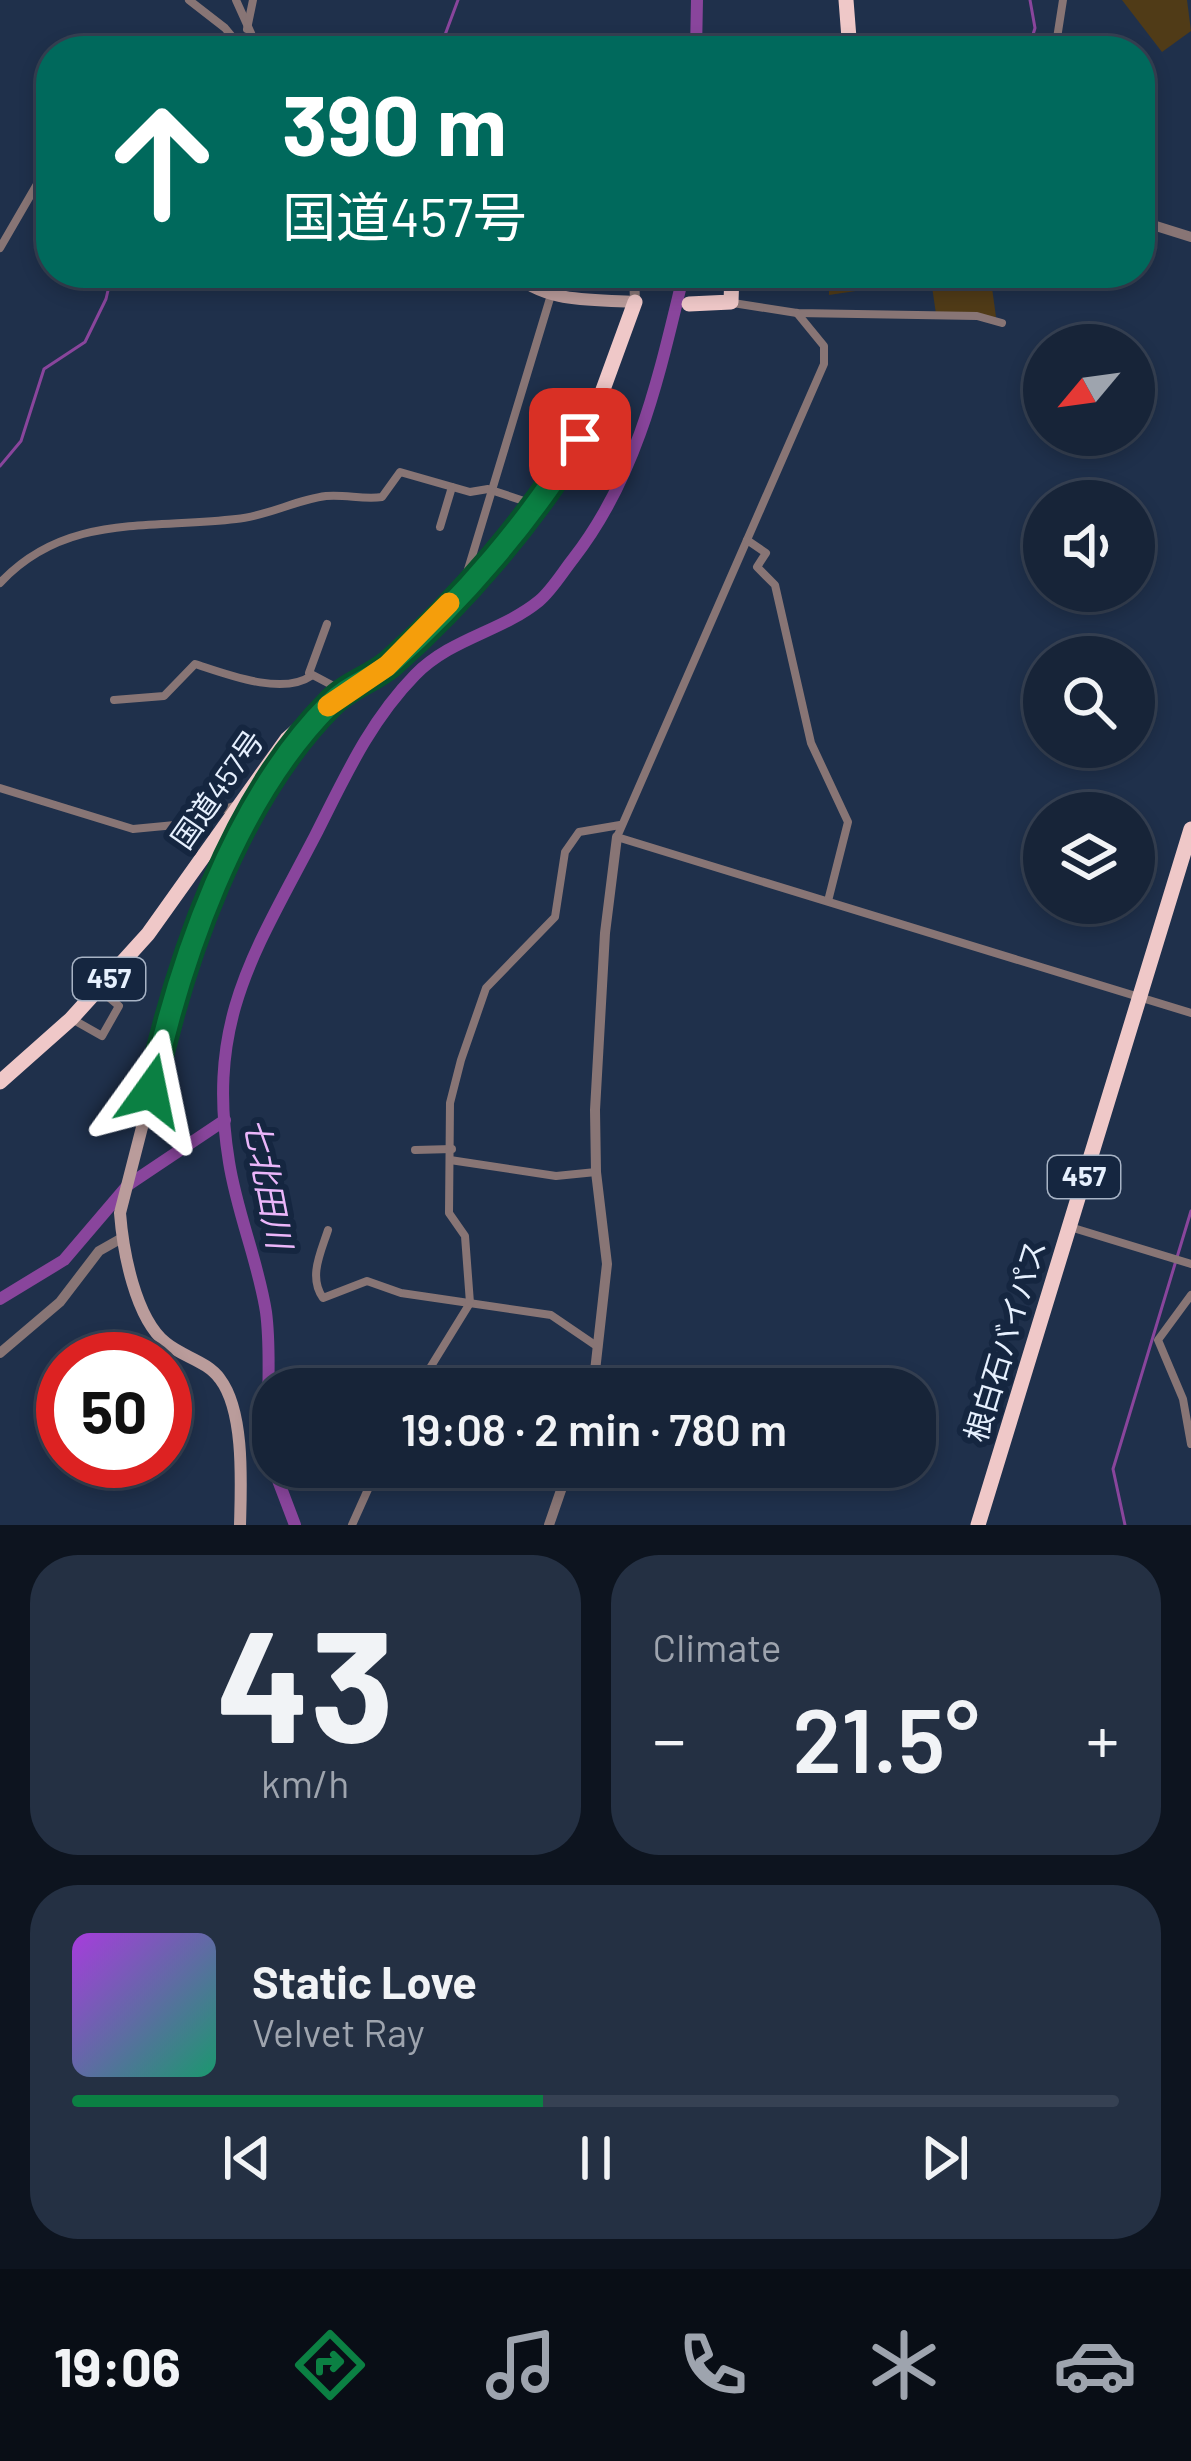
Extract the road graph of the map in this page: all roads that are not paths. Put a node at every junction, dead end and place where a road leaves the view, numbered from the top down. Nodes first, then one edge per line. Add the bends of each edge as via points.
1 (189, 0) edge
2 (236, 0) edge
3 (253, 0) edge
4 (846, 0) edge
5 (1063, 0) edge
6 (247, 31) junction
7 (232, 36) edge
8 (250, 36) edge
9 (849, 36) edge
10 (1057, 36) edge
11 (36, 186) edge
12 (1155, 226) edge
13 (1191, 237) edge
14 (0, 248) edge
15 (533, 288) edge
16 (635, 288) edge
17 (731, 288) edge
18 (551, 295) junction
19 (635, 302) junction
20 (731, 302) junction
21 (689, 304) dead end
22 (797, 313) junction
23 (1002, 323) dead end
24 (452, 487) junction
25 (488, 489) junction
26 (535, 505) junction
27 (440, 527) dead end
28 (747, 540) junction
29 (0, 583) edge
30 (463, 587) junction
31 (327, 624) dead end
32 (311, 676) junction
33 (344, 692) junction
34 (114, 700) dead end
35 (309, 729) junction
36 (0, 788) edge
37 (238, 805) junction
38 (1191, 829) edge
39 (618, 831) junction
40 (828, 901) junction
41 (100, 990) junction
42 (1139, 997) junction
43 (1191, 1012) edge
44 (71, 1019) junction
45 (0, 1082) edge
46 (415, 1150) dead end
47 (451, 1155) junction
48 (596, 1172) junction
49 (1069, 1227) junction
50 (328, 1230) dead end
51 (122, 1238) junction
52 (1187, 1262) edge
53 (1191, 1295) edge
54 (470, 1303) junction
55 (598, 1347) junction
56 (0, 1353) edge
57 (430, 1368) edge
58 (596, 1368) edge
59 (1191, 1444) edge
60 (369, 1488) edge
61 (562, 1488) edge
62 (240, 1525) edge
63 (352, 1525) edge
64 (549, 1525) edge
65 (978, 1525) edge

1 - 7 street
2 - 6 street
3 - 6 street
4 - 9 highway
5 - 10 street
6 - 8 street
11 - 14 street
12 - 13 street
15 - 18 main road
16 - 19 street
17 - 20 highway
18 - 19 main road
18 - 25 street
19 - 26 highway, 国道457号 / 457 via 593,417
20 - 21 highway
20 - 22 street
22 - 23 street
22 - 28 street via 826,357
24 - 25 street
24 - 27 street
24 - 29 street via 400,472 382,497 329,496 238,519 96,528 45,546
25 - 26 street
25 - 30 street
26 - 30 highway, 国道457号 / 457
28 - 39 street
28 - 40 street via 766,553 757,567 775,585 811,743 848,822
30 - 33 highway, 国道457号 / 457 via 387,666
31 - 32 street
32 - 33 street
32 - 34 street via 271,682 195,664 164,696
33 - 35 highway, 国道457号 / 457
35 - 37 highway, 国道457号 / 457 via 287,739
35 - 51 main road via 242,829 209,899 167,1018 122,1201
36 - 37 street via 133,829
37 - 41 highway, 国道457号 / 457
38 - 42 highway, 根白石バイパス / 457
39 - 40 street
39 - 47 street via 579,832 565,852 554,917 486,988 450,1103
39 - 48 street via 605,933
40 - 42 street
41 - 44 highway, 国道457号 / 457
41 - 44 street via 119,1006 102,1036
42 - 43 street
42 - 49 highway, 根白石バイパス / 457
44 - 45 highway, 国道457号 / 457
46 - 47 street
47 - 48 street via 556,1176
47 - 54 street via 449,1213 465,1236
48 - 55 street via 608,1264
49 - 52 street
49 - 65 highway, 根白石バイパス / 457
50 - 54 street via 316,1271 323,1298 363,1281
51 - 56 street via 99,1251 60,1302
51 - 62 main road via 150,1323 217,1375 229,1396 241,1465
53 - 59 street via 1158,1340
54 - 55 street via 551,1315
54 - 57 street
55 - 58 street
60 - 63 street
61 - 64 street

